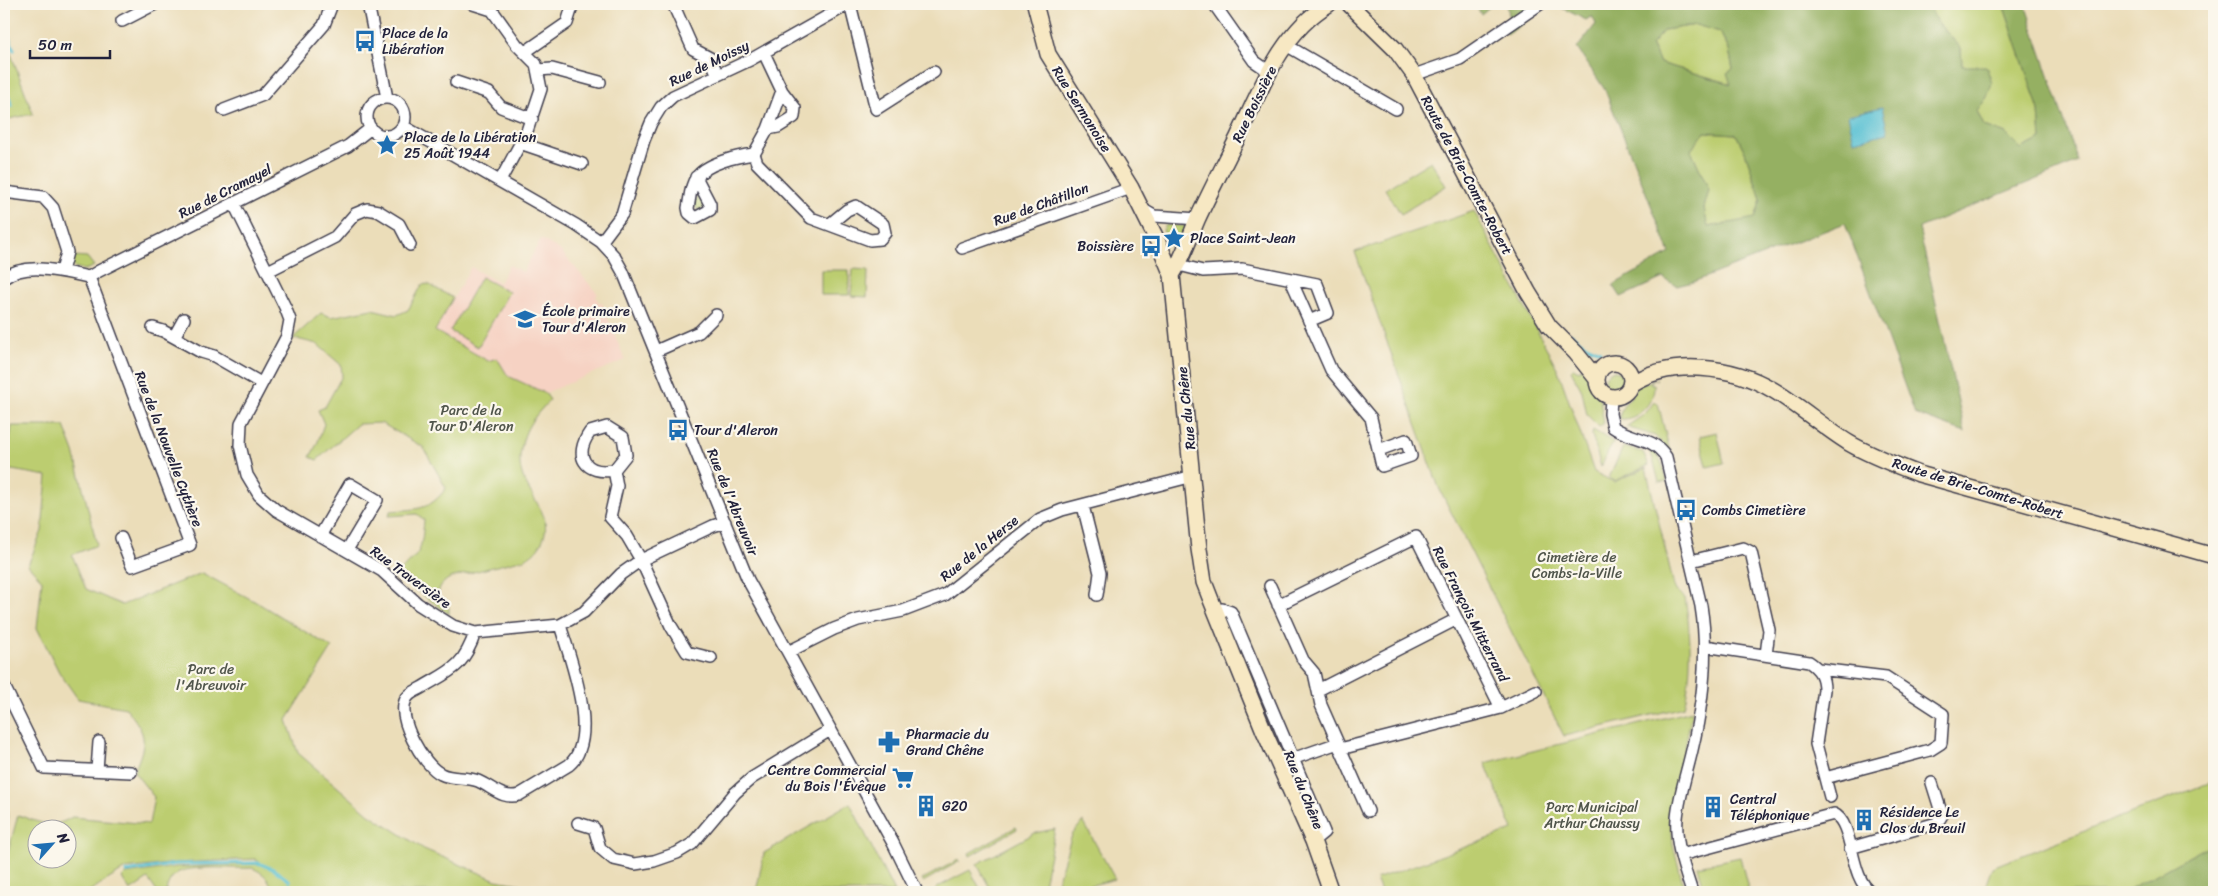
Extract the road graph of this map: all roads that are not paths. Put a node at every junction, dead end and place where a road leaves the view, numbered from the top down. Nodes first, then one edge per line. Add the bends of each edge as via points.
1 (155, 4) edge
2 (332, 4) edge
3 (368, 4) edge
4 (473, 4) edge
5 (570, 4) edge
6 (673, 4) edge
7 (849, 4) edge
8 (1035, 4) edge
9 (1214, 4) edge
10 (1329, 4) edge
11 (1349, 4) edge
12 (1540, 4) edge
13 (122, 22) dead end
14 (1286, 45) junction
15 (525, 52) junction
16 (764, 53) junction
17 (538, 70) junction
18 (934, 72) dead end
19 (1270, 72) junction
20 (718, 74) junction
21 (1414, 75) junction
22 (456, 82) dead end
23 (600, 82) dead end
24 (782, 91) junction
25 (387, 98) junction
26 (1396, 109) dead end
27 (224, 110) dead end
28 (532, 119) junction
29 (403, 126) junction
30 (372, 128) junction
31 (768, 129) junction
32 (520, 143) junction
33 (754, 154) junction
34 (582, 164) dead end
35 (696, 177) dead end
36 (500, 181) junction
37 (1131, 188) junction
38 (4, 192) edge
39 (234, 204) junction
40 (1142, 208) junction
41 (1198, 219) junction
42 (830, 224) dead end
43 (601, 242) junction
44 (410, 245) dead end
45 (962, 248) dead end
46 (1175, 270) junction
47 (62, 271) junction
48 (268, 271) junction
49 (89, 277) junction
50 (4, 278) edge
51 (1291, 280) junction
52 (716, 315) dead end
53 (184, 319) dead end
54 (1309, 321) junction
55 (153, 328) dead end
56 (174, 337) junction
57 (656, 351) junction
58 (1576, 353) junction
59 (1614, 365) junction
60 (1670, 370) junction
61 (1596, 378) junction
62 (261, 384) junction
63 (1631, 384) junction
64 (1611, 398) junction
65 (1379, 450) dead end
66 (614, 470) dead end
67 (1193, 476) junction
68 (1083, 506) junction
69 (725, 522) junction
70 (320, 536) junction
71 (121, 538) dead end
72 (347, 550) junction
73 (2214, 556) edge
74 (641, 560) junction
75 (1692, 561) junction
76 (1270, 586) dead end
77 (1097, 595) dead end
78 (1278, 605) junction
79 (1215, 611) junction
80 (1457, 619) junction
81 (560, 624) junction
82 (475, 633) junction
83 (1705, 646) junction
84 (788, 652) junction
85 (1766, 655) junction
86 (711, 658) dead end
87 (1819, 669) junction
88 (4, 686) edge
89 (1318, 690) junction
90 (1536, 691) dead end
91 (1502, 708) junction
92 (830, 730) junction
93 (99, 742) dead end
94 (1339, 746) junction
95 (1292, 759) junction
96 (98, 770) junction
97 (131, 772) dead end
98 (1825, 778) junction
99 (1932, 782) dead end
100 (1830, 797) dead end
101 (1368, 811) dead end
102 (578, 823) dead end
103 (1313, 841) junction
104 (1850, 848) junction
105 (1680, 855) junction
106 (917, 892) edge
107 (1331, 892) edge
108 (1692, 892) edge
109 (1871, 892) edge

1 - 13 street
2 - 27 street via 324,25 263,94
3 - 25 street
4 - 15 street via 492,10
5 - 15 street via 568,23
6 - 20 street via 694,49 710,58
7 - 16 street, Rue de Moissy
7 - 18 street via 876,109
8 - 37 street, Rue Sermonoise via 1048,54
9 - 19 street via 1254,61
10 - 14 street, Rue Boissière via 1297,29
11 - 21 street, Route de Brie-Comte-Robert via 1395,49
12 - 21 street via 1460,59
14 - 19 street, Rue Boissière
14 - 26 street
15 - 17 street
16 - 20 street, Rue de Moissy
16 - 24 street
17 - 23 street via 552,69
17 - 28 street via 541,89
19 - 41 street, Rue Boissière
20 - 43 street, Rue de Moissy via 673,96 661,107 650,123 622,214
21 - 58 street, Route de Brie-Comte-Robert via 1528,292 1548,326
22 - 28 street via 489,93 501,107
24 - 31 street
24 - 31 street via 795,108 794,117
25 - 29 street via 403,107
25 - 30 street via 376,101 368,111 368,123
28 - 32 street
29 - 30 street via 388,136
29 - 36 street, Rue de l'Abreuvoir
30 - 39 street, Rue de Cramayel via 348,146
31 - 33 street
32 - 34 street
32 - 36 street
33 - 35 street via 730,158
33 - 42 street via 757,163 810,218
36 - 43 street, Rue de l'Abreuvoir
37 - 40 street, Rue Sermonoise
37 - 45 street, Rue de Châtillon
38 - 47 street via 43,197 53,208 67,252
39 - 48 street, Rue Traversière
39 - 49 street, Rue de Cramayel
40 - 41 street via 1154,216
40 - 46 street, Rue du Chêne
41 - 46 street, Rue Boissière
43 - 57 street, Rue de l'Abreuvoir via 623,272
44 - 48 street via 399,224 378,211 367,209 355,214 335,237
46 - 51 street via 1242,269
46 - 67 street, Rue du Chêne
47 - 49 street
47 - 50 street via 28,269 12,272
48 - 62 street, Rue Traversière via 289,315 290,325
49 - 71 street, Rue de la Nouvelle Cythère via 190,545 132,566
51 - 54 street
51 - 54 street via 1317,284 1328,313
52 - 57 street via 700,332
53 - 56 street
54 - 65 street via 1331,370 1371,418
55 - 56 street
56 - 62 street
57 - 69 street, Rue de l'Abreuvoir
58 - 59 street, Route de Brie-Comte-Robert
58 - 61 street, Route de Brie-Comte-Robert
59 - 60 street, Route de Brie-Comte-Robert
59 - 61 street via 1598,372
59 - 63 street via 1628,371
60 - 63 street, Route de Brie-Comte-Robert via 1645,375
60 - 73 street, Route de Brie-Comte-Robert via 1694,368 1732,372 1772,390 1850,443 1883,460 1920,474
61 - 64 street via 1600,391
62 - 70 street, Rue Traversière via 241,423 240,445 247,475 268,504
63 - 64 street via 1623,395
64 - 75 street via 1613,427 1654,443 1666,457
66 - 74 street via 617,486 610,517 627,536
67 - 68 street, Rue de la Herse
67 - 79 street, Rue du Chêne via 1204,582
68 - 77 street via 1100,573
68 - 84 street, Rue de la Herse via 1040,519 945,595 904,611 858,620
69 - 74 street, Rue Traversière
69 - 84 street, Rue de l'Abreuvoir via 748,580
70 - 72 street, Rue Traversière
70 - 72 street, Rue Traversière via 350,484 376,500
72 - 82 street, Rue Traversière via 382,571 418,604 453,626
74 - 81 street, Rue Traversière via 621,574 584,612
74 - 86 street via 670,626 687,652
75 - 83 street
75 - 85 street via 1743,548 1751,552 1769,630
76 - 78 street
78 - 80 street, Rue François Mitterrand via 1416,537
78 - 89 street via 1303,660 1314,673
79 - 95 street, Rue du Chêne via 1231,612
79 - 103 street, Rue du Chêne
80 - 89 street
80 - 91 street, Rue François Mitterrand
81 - 82 street, Rue Traversière
81 - 82 street via 580,690 582,745 569,765 512,797 471,778 448,776 436,771 427,762 404,718 408,697 459,665 469,652
83 - 85 street
83 - 105 street via 1700,712 1677,816
84 - 92 street, Rue de l'Abreuvoir
85 - 87 street via 1809,662
87 - 98 street via 1824,690 1816,744
87 - 98 street via 1886,677 1943,714 1942,744
88 - 96 street via 44,768
89 - 94 street
90 - 91 street
91 - 94 street
92 - 102 street via 752,778 689,847 670,856 635,864 613,859 600,848 594,828
92 - 106 street, Rue de l'Abreuvoir
93 - 96 street
94 - 95 street
94 - 101 street
95 - 103 street, Rue du Chêne via 1324,832
96 - 97 street
98 - 100 street
99 - 104 street via 1942,815 1937,823
103 - 107 street, Rue du Chêne
104 - 105 street via 1839,816 1834,814
104 - 109 street via 1861,881
105 - 108 street

